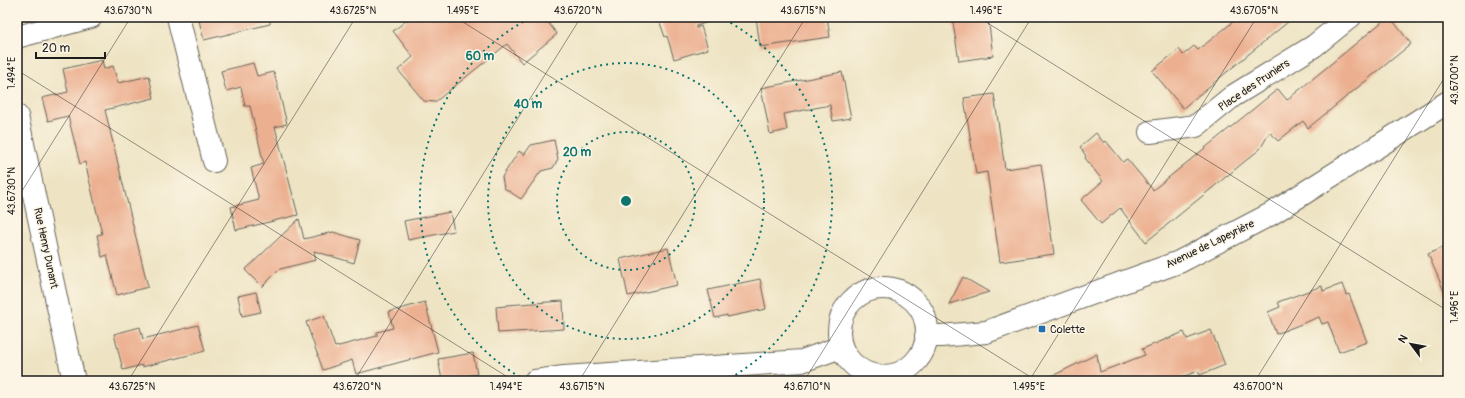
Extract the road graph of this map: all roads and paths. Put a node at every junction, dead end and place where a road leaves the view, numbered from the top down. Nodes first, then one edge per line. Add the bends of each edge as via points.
1 (91, 17) edge
2 (178, 17) edge
3 (1350, 17) edge
4 (17, 37) edge
5 (1448, 102) edge
6 (17, 116) edge
7 (1150, 132) dead end
8 (214, 161) dead end
9 (926, 336) junction
10 (841, 347) junction
11 (903, 376) edge
12 (866, 377) edge
13 (74, 381) edge
14 (535, 381) edge

1 - 4 street
2 - 8 street
3 - 7 street, Place des Pruniers via 1314,46 1233,96 1196,126
5 - 9 street, Avenue de Lapeyrière via 1271,214 1179,262 986,332
6 - 13 street, Rue Henry Dunant
9 - 10 street via 926,323 914,301 904,293 878,288 859,295 845,309 838,334
9 - 11 street via 924,347
10 - 12 street via 851,363
10 - 14 street via 802,361 572,376
11 - 12 street

